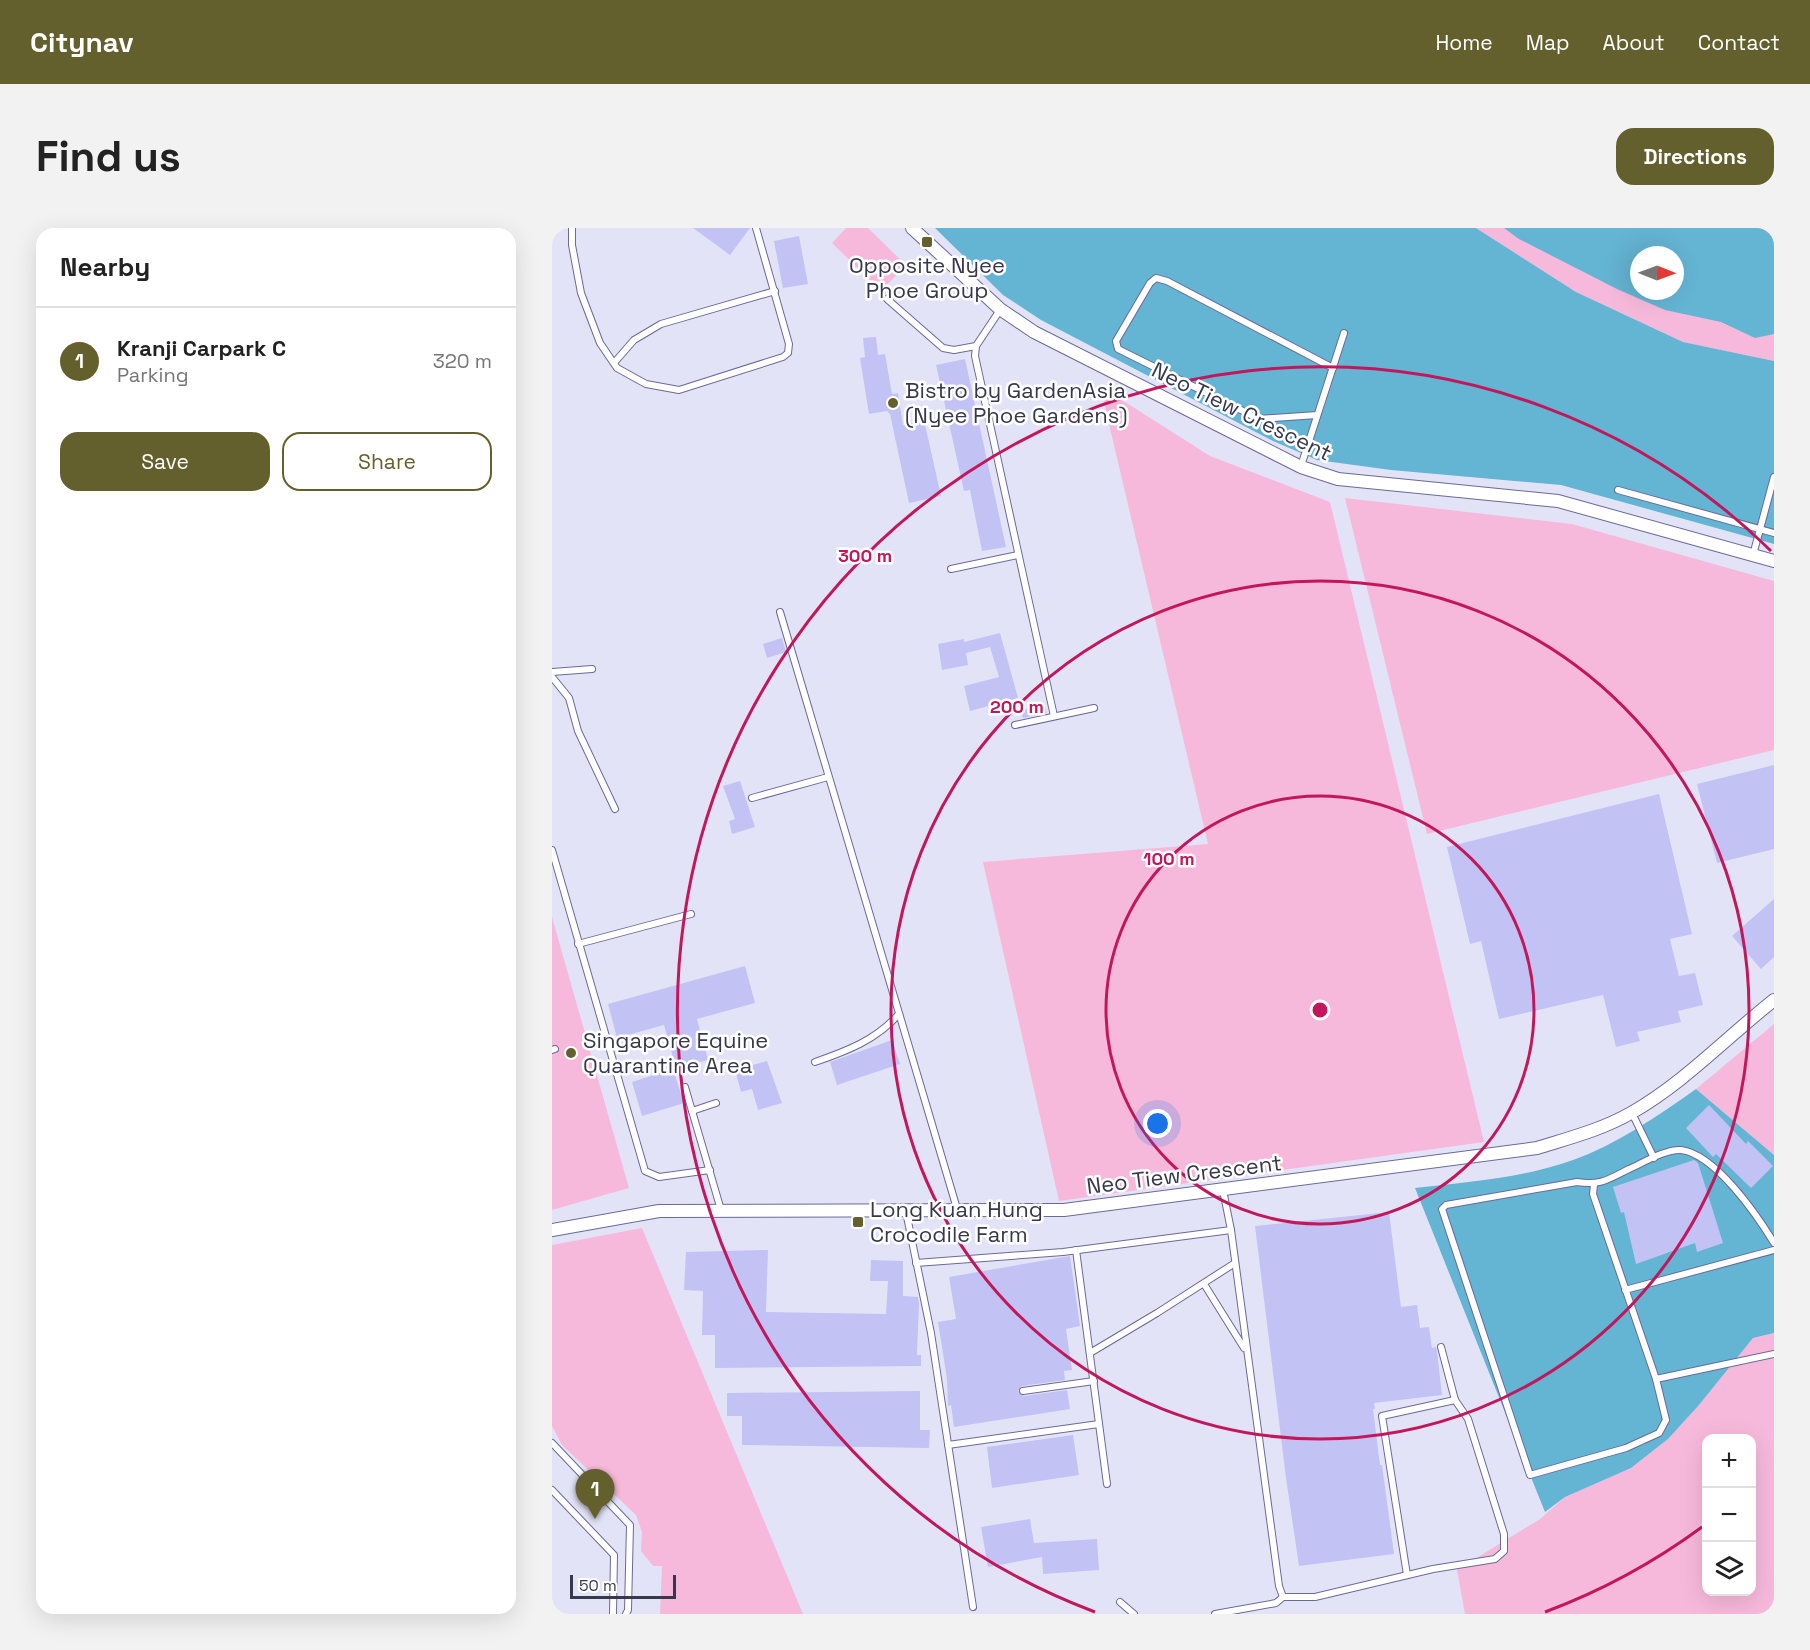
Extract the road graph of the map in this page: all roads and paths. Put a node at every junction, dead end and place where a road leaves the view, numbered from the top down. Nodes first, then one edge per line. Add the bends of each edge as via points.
1 (572, 228) edge
2 (756, 228) edge
3 (912, 228) edge
4 (775, 291) junction
5 (887, 299) dead end
6 (1000, 309) junction
7 (1344, 333) dead end
8 (976, 346) junction
9 (614, 363) junction
10 (1333, 368) junction
11 (1317, 415) junction
12 (1301, 467) junction
13 (1774, 477) edge
14 (1618, 490) dead end
15 (1760, 530) junction
16 (1774, 533) edge
17 (1018, 555) junction
18 (1753, 555) junction
19 (1774, 561) edge
20 (951, 569) dead end
21 (780, 612) dead end
22 (592, 669) dead end
23 (552, 672) edge
24 (552, 677) edge
25 (1094, 708) dead end
26 (1054, 716) junction
27 (1015, 725) dead end
28 (828, 777) junction
29 (752, 798) dead end
30 (615, 809) dead end
31 (552, 850) edge
32 (691, 914) dead end
33 (578, 944) junction
34 (1774, 1000) edge
35 (899, 1014) junction
36 (815, 1062) dead end
37 (686, 1087) dead end
38 (716, 1103) dead end
39 (692, 1111) junction
40 (1632, 1113) junction
41 (1654, 1158) junction
42 (710, 1170) junction
43 (1594, 1185) junction
44 (1222, 1190) junction
45 (721, 1211) junction
46 (906, 1212) junction
47 (958, 1212) junction
48 (552, 1230) edge
49 (1231, 1230) junction
50 (1774, 1243) edge
51 (1076, 1250) junction
52 (1774, 1250) edge
53 (916, 1263) junction
54 (1235, 1263) junction
55 (1204, 1284) junction
56 (1625, 1290) junction
57 (1441, 1347) dead end
58 (1246, 1351) junction
59 (1090, 1353) junction
60 (1774, 1354) edge
61 (1656, 1379) junction
62 (1094, 1381) junction
63 (1023, 1391) dead end
64 (1455, 1401) junction
65 (1100, 1424) junction
66 (552, 1443) edge
67 (948, 1445) junction
68 (1107, 1484) dead end
69 (552, 1490) edge
70 (1407, 1575) junction
71 (1283, 1597) junction
72 (1120, 1602) dead end
73 (973, 1607) dead end
74 (613, 1614) edge
75 (626, 1614) edge
76 (1134, 1614) edge
77 (1215, 1614) edge

1 - 9 lane via 581,293 600,343
2 - 4 lane
3 - 6 street, Neo Tiew Crescent
4 - 9 lane via 661,324 634,340
4 - 9 lane via 789,344 783,357 679,390 646,384
5 - 8 lane via 943,348
6 - 8 lane
6 - 12 street, Neo Tiew Crescent via 1034,332
7 - 10 lane
8 - 17 lane via 976,367
10 - 11 lane
10 - 11 lane via 1155,278 1116,341 1118,349 1259,419
11 - 12 lane
12 - 18 street, Neo Tiew Crescent via 1338,479 1558,501
13 - 15 lane
14 - 15 lane
15 - 16 lane
15 - 18 lane
17 - 20 lane
17 - 26 lane
18 - 19 street, Neo Tiew Crescent
21 - 28 lane
22 - 23 lane
24 - 30 lane via 569,698 578,731
25 - 26 lane
26 - 27 lane
28 - 29 lane
28 - 35 lane
31 - 33 lane
32 - 33 lane
33 - 42 lane via 645,1171 659,1178
34 - 40 street, Neo Tiew Crescent via 1695,1068
35 - 36 lane via 884,1031
35 - 47 lane
37 - 39 lane
38 - 39 lane
39 - 42 lane
40 - 41 lane
40 - 44 street, Neo Tiew Crescent via 1590,1132 1537,1148
41 - 43 lane
41 - 50 lane via 1679,1150 1698,1154 1754,1211
42 - 45 lane
43 - 56 lane via 1593,1194
43 - 61 lane via 1577,1182 1446,1205 1442,1209 1527,1472 1537,1475 1626,1448 1659,1433 1666,1420
44 - 47 street, Neo Tiew Crescent via 1064,1210
44 - 49 lane
45 - 46 street, Neo Tiew Crescent
45 - 48 street, Neo Tiew Crescent via 659,1211
46 - 47 street, Neo Tiew Crescent
46 - 53 lane
49 - 51 lane
49 - 54 lane
51 - 53 lane
51 - 59 lane
52 - 56 lane
53 - 67 lane
54 - 55 lane
54 - 58 lane
55 - 58 lane
55 - 59 lane
56 - 61 lane
57 - 64 lane
58 - 71 lane
59 - 62 lane
60 - 61 lane
62 - 63 lane
62 - 65 lane
64 - 70 lane via 1382,1416
64 - 70 lane via 1468,1419 1504,1534 1504,1551 1495,1559
65 - 67 lane
65 - 68 lane
66 - 75 lane via 630,1525
67 - 73 lane
69 - 74 lane via 614,1555
70 - 71 lane via 1316,1597
71 - 77 lane via 1276,1603
72 - 76 lane

